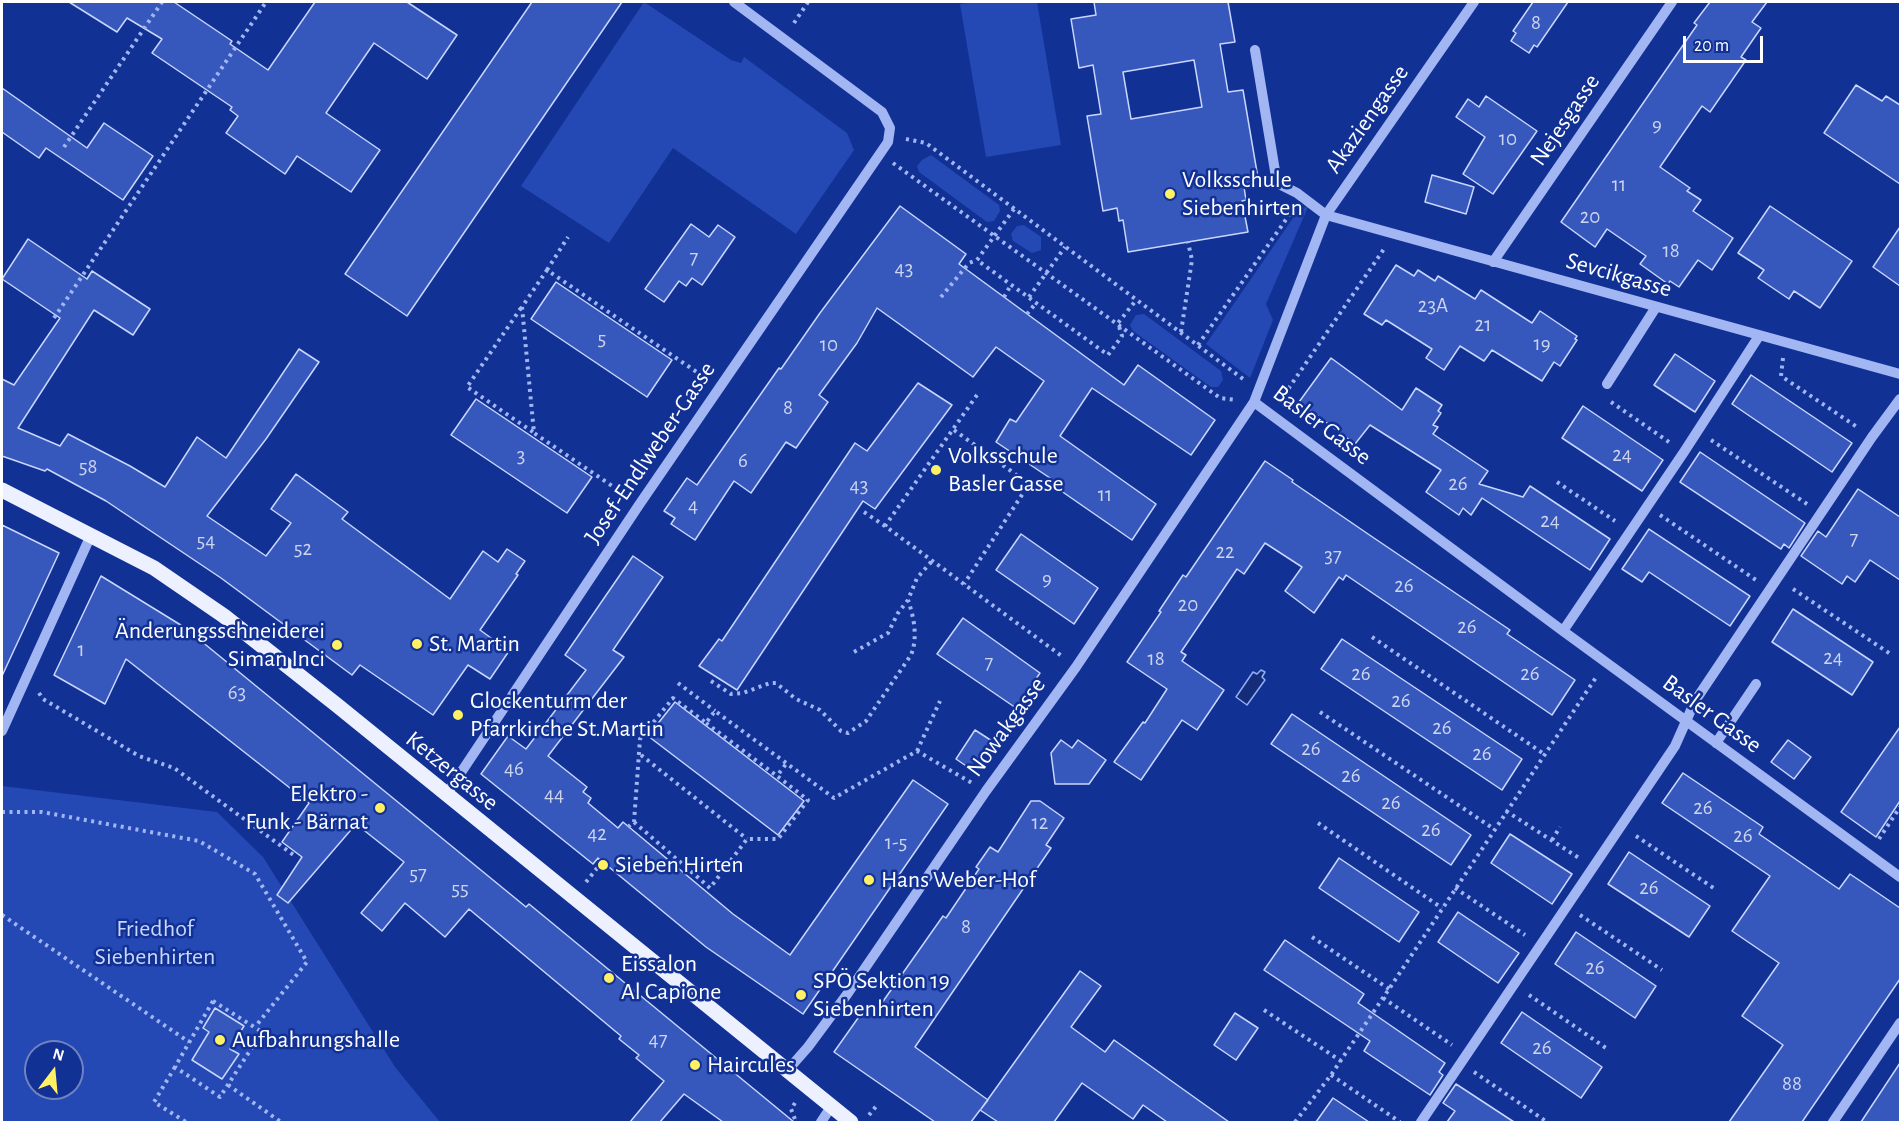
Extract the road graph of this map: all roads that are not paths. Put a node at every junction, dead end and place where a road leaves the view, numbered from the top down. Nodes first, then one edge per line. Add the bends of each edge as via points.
1 (734, 2) edge
2 (1474, 2) edge
3 (1671, 2) edge
4 (1255, 50) dead end
5 (1326, 215) junction
6 (1493, 262) junction
7 (1656, 307) junction
8 (1759, 336) junction
9 (1900, 374) edge
10 (1607, 384) road end
11 (1900, 399) edge
12 (1254, 402) junction
13 (2, 490) edge
14 (91, 535) junction
15 (1563, 631) junction
16 (1756, 684) dead end
17 (1686, 721) junction
18 (2, 731) edge
19 (1716, 743) junction
20 (446, 795) junction
21 (1900, 877) edge
22 (1900, 1023) edge
23 (786, 1072) junction
24 (831, 1107) junction
25 (820, 1122) edge
26 (851, 1122) edge
27 (1421, 1122) edge
28 (1833, 1122) edge

1 - 20 street, Josef-Endlweber-Gasse via 882,112 891,135
2 - 5 street, Akaziengasse
3 - 6 street, Nejesgasse
4 - 5 street via 1277,183
5 - 6 street, Sevcikgasse
5 - 12 street, Akaziengasse
6 - 7 street, Sevcikgasse
7 - 8 street, Sevcikgasse
7 - 10 street
8 - 9 street, Sevcikgasse
8 - 15 street
11 - 17 street via 1695,701
12 - 15 street, Basler Gasse
12 - 23 street, Nowakgasse via 848,993
13 - 14 main road, Ketzergasse
14 - 18 street
14 - 20 main road, Ketzergasse via 154,568 224,616
15 - 17 street, Basler Gasse
16 - 19 street
17 - 19 street, Basler Gasse
17 - 27 street via 1675,746
19 - 21 street, Basler Gasse
20 - 23 main road, Ketzergasse
22 - 28 street
23 - 24 main road, Ketzergasse
24 - 25 street
24 - 26 main road, Ketzergasse

